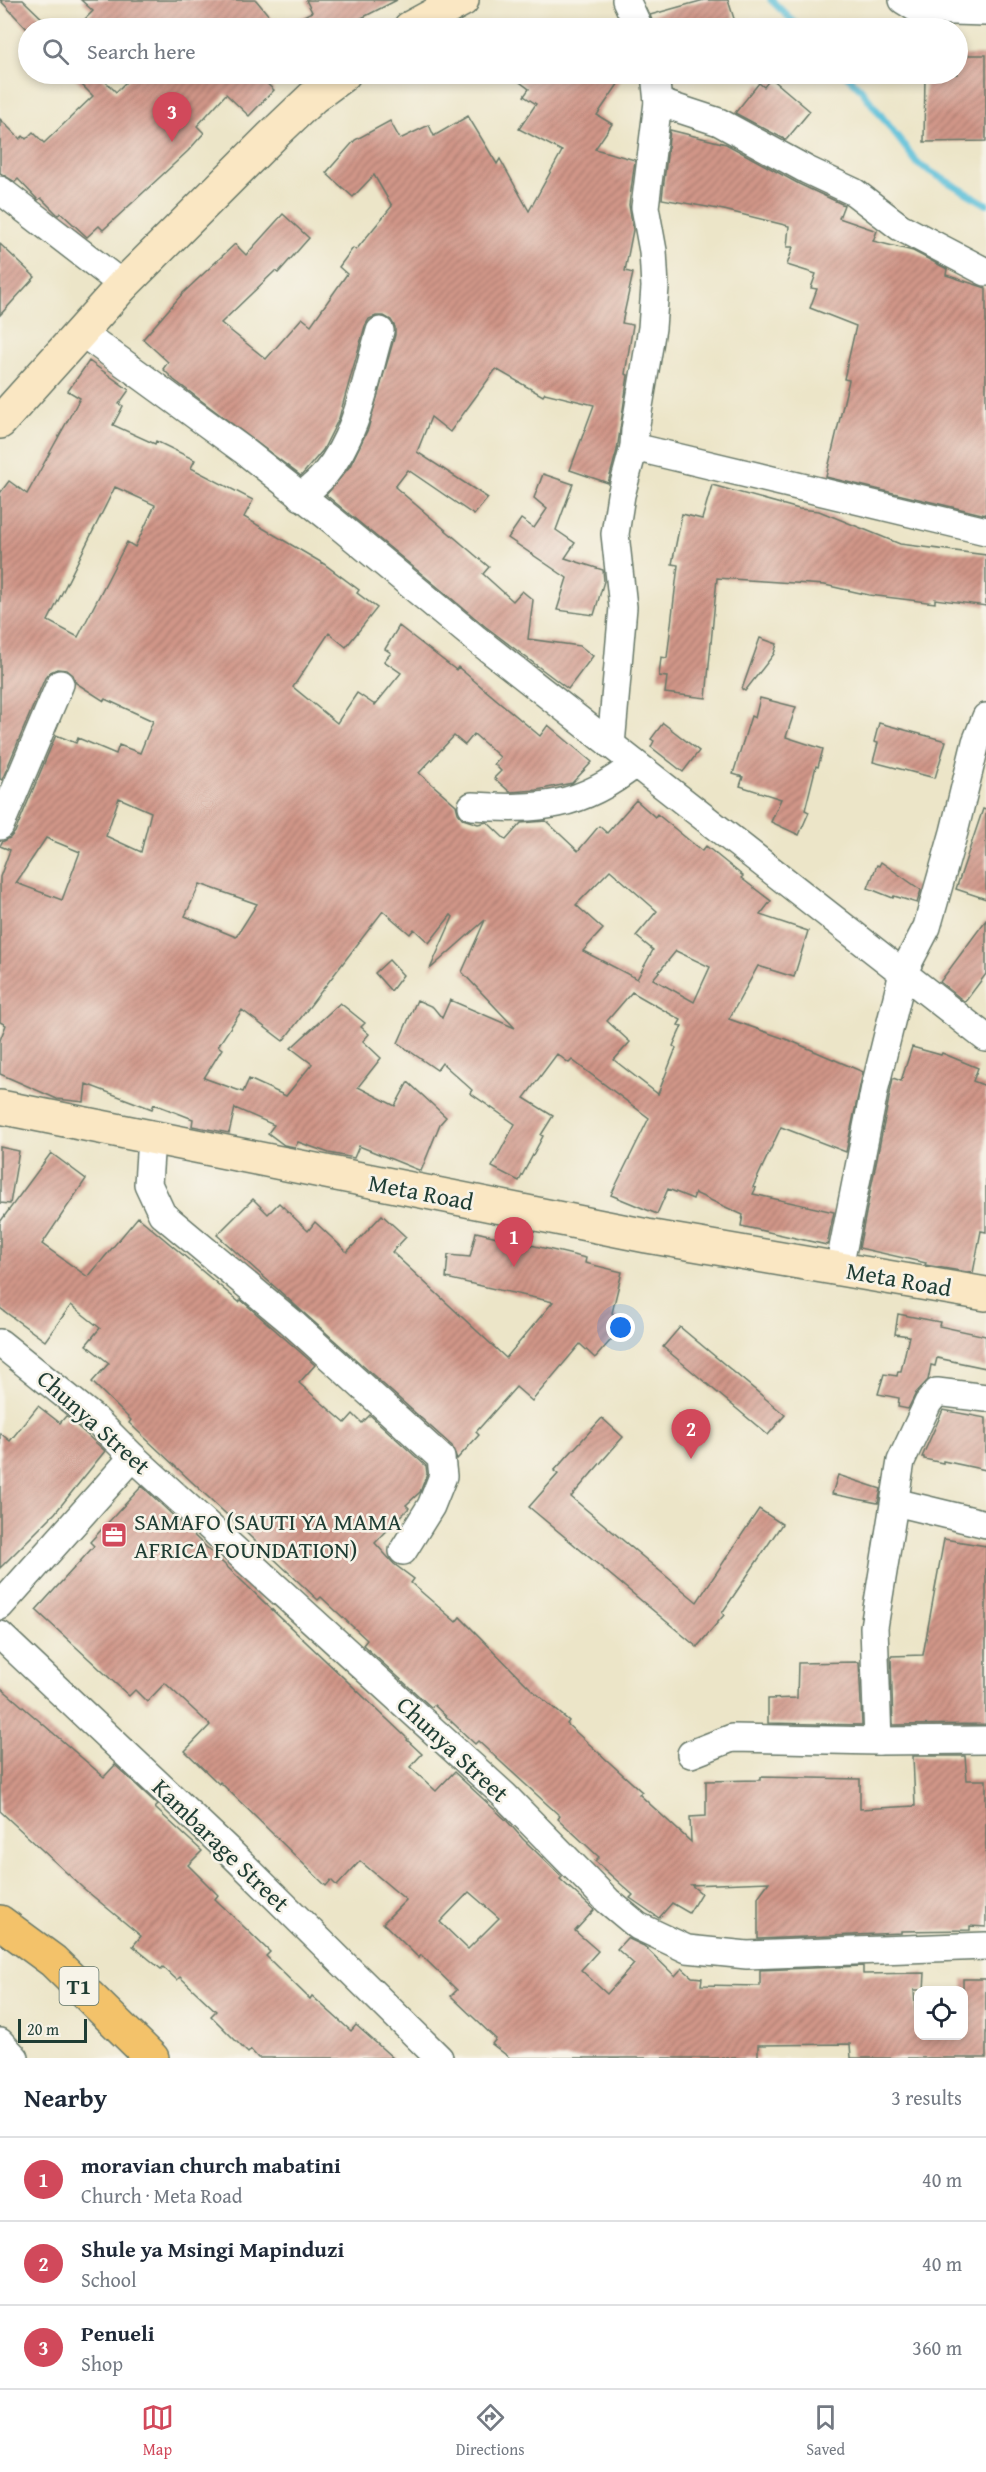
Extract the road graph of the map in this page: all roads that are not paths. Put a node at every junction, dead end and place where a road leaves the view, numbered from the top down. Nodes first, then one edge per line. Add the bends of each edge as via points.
1 (462, 0) edge
2 (626, 0) edge
3 (903, 0) edge
4 (986, 12) edge
5 (429, 18) edge
6 (634, 18) edge
7 (331, 84) edge
8 (656, 84) edge
9 (658, 102) junction
10 (0, 190) edge
11 (986, 272) edge
12 (123, 285) junction
13 (380, 331) dead end
14 (81, 332) junction
15 (0, 422) edge
16 (634, 447) junction
17 (302, 496) junction
18 (986, 531) edge
19 (60, 684) dead end
20 (986, 717) edge
21 (611, 745) junction
22 (635, 764) junction
23 (977, 775) edge
24 (472, 806) dead end
25 (0, 826) edge
26 (903, 973) junction
27 (986, 1038) edge
28 (0, 1107) edge
29 (151, 1138) junction
30 (839, 1268) junction
31 (986, 1294) edge
32 (0, 1343) edge
33 (986, 1398) edge
34 (133, 1457) junction
35 (895, 1502) junction
36 (986, 1524) edge
37 (403, 1551) dead end
38 (0, 1606) edge
39 (0, 1635) edge
40 (986, 1740) edge
41 (878, 1741) junction
42 (691, 1754) dead end
43 (0, 1922) edge
44 (986, 1946) edge
45 (0, 2043) edge
46 (15, 2058) edge
47 (152, 2058) edge
48 (440, 2058) edge

1 - 5 street
2 - 6 street
3 - 4 street via 919,10
7 - 12 street via 272,136
8 - 9 street
9 - 11 street via 719,122 854,192 900,227
9 - 16 street via 645,207 655,287
10 - 12 street
12 - 14 street
13 - 17 street via 342,450 325,475
14 - 15 street
14 - 17 street
16 - 18 street
16 - 21 street via 615,534 623,607
17 - 21 street
19 - 25 street
20 - 23 street via 976,742
21 - 22 street
22 - 24 street via 588,795 544,807
22 - 26 street
23 - 26 street via 927,927
26 - 27 street
26 - 30 street via 875,1087
28 - 29 street, Meta Road
29 - 30 street, Meta Road via 647,1236
29 - 37 street via 148,1184 162,1215 290,1321 441,1458 443,1476
30 - 31 street, Meta Road
32 - 34 street, Chunya Street via 96,1420
33 - 35 street via 948,1392 933,1396 901,1461
34 - 38 street
34 - 44 street, Chunya Street via 504,1796 638,1926 687,1949 747,1955
35 - 36 street
35 - 41 street via 874,1627
39 - 48 street, Kambarage Street
40 - 41 street
41 - 42 street via 732,1738
43 - 47 highway, T1 via 53,1961
45 - 46 street

